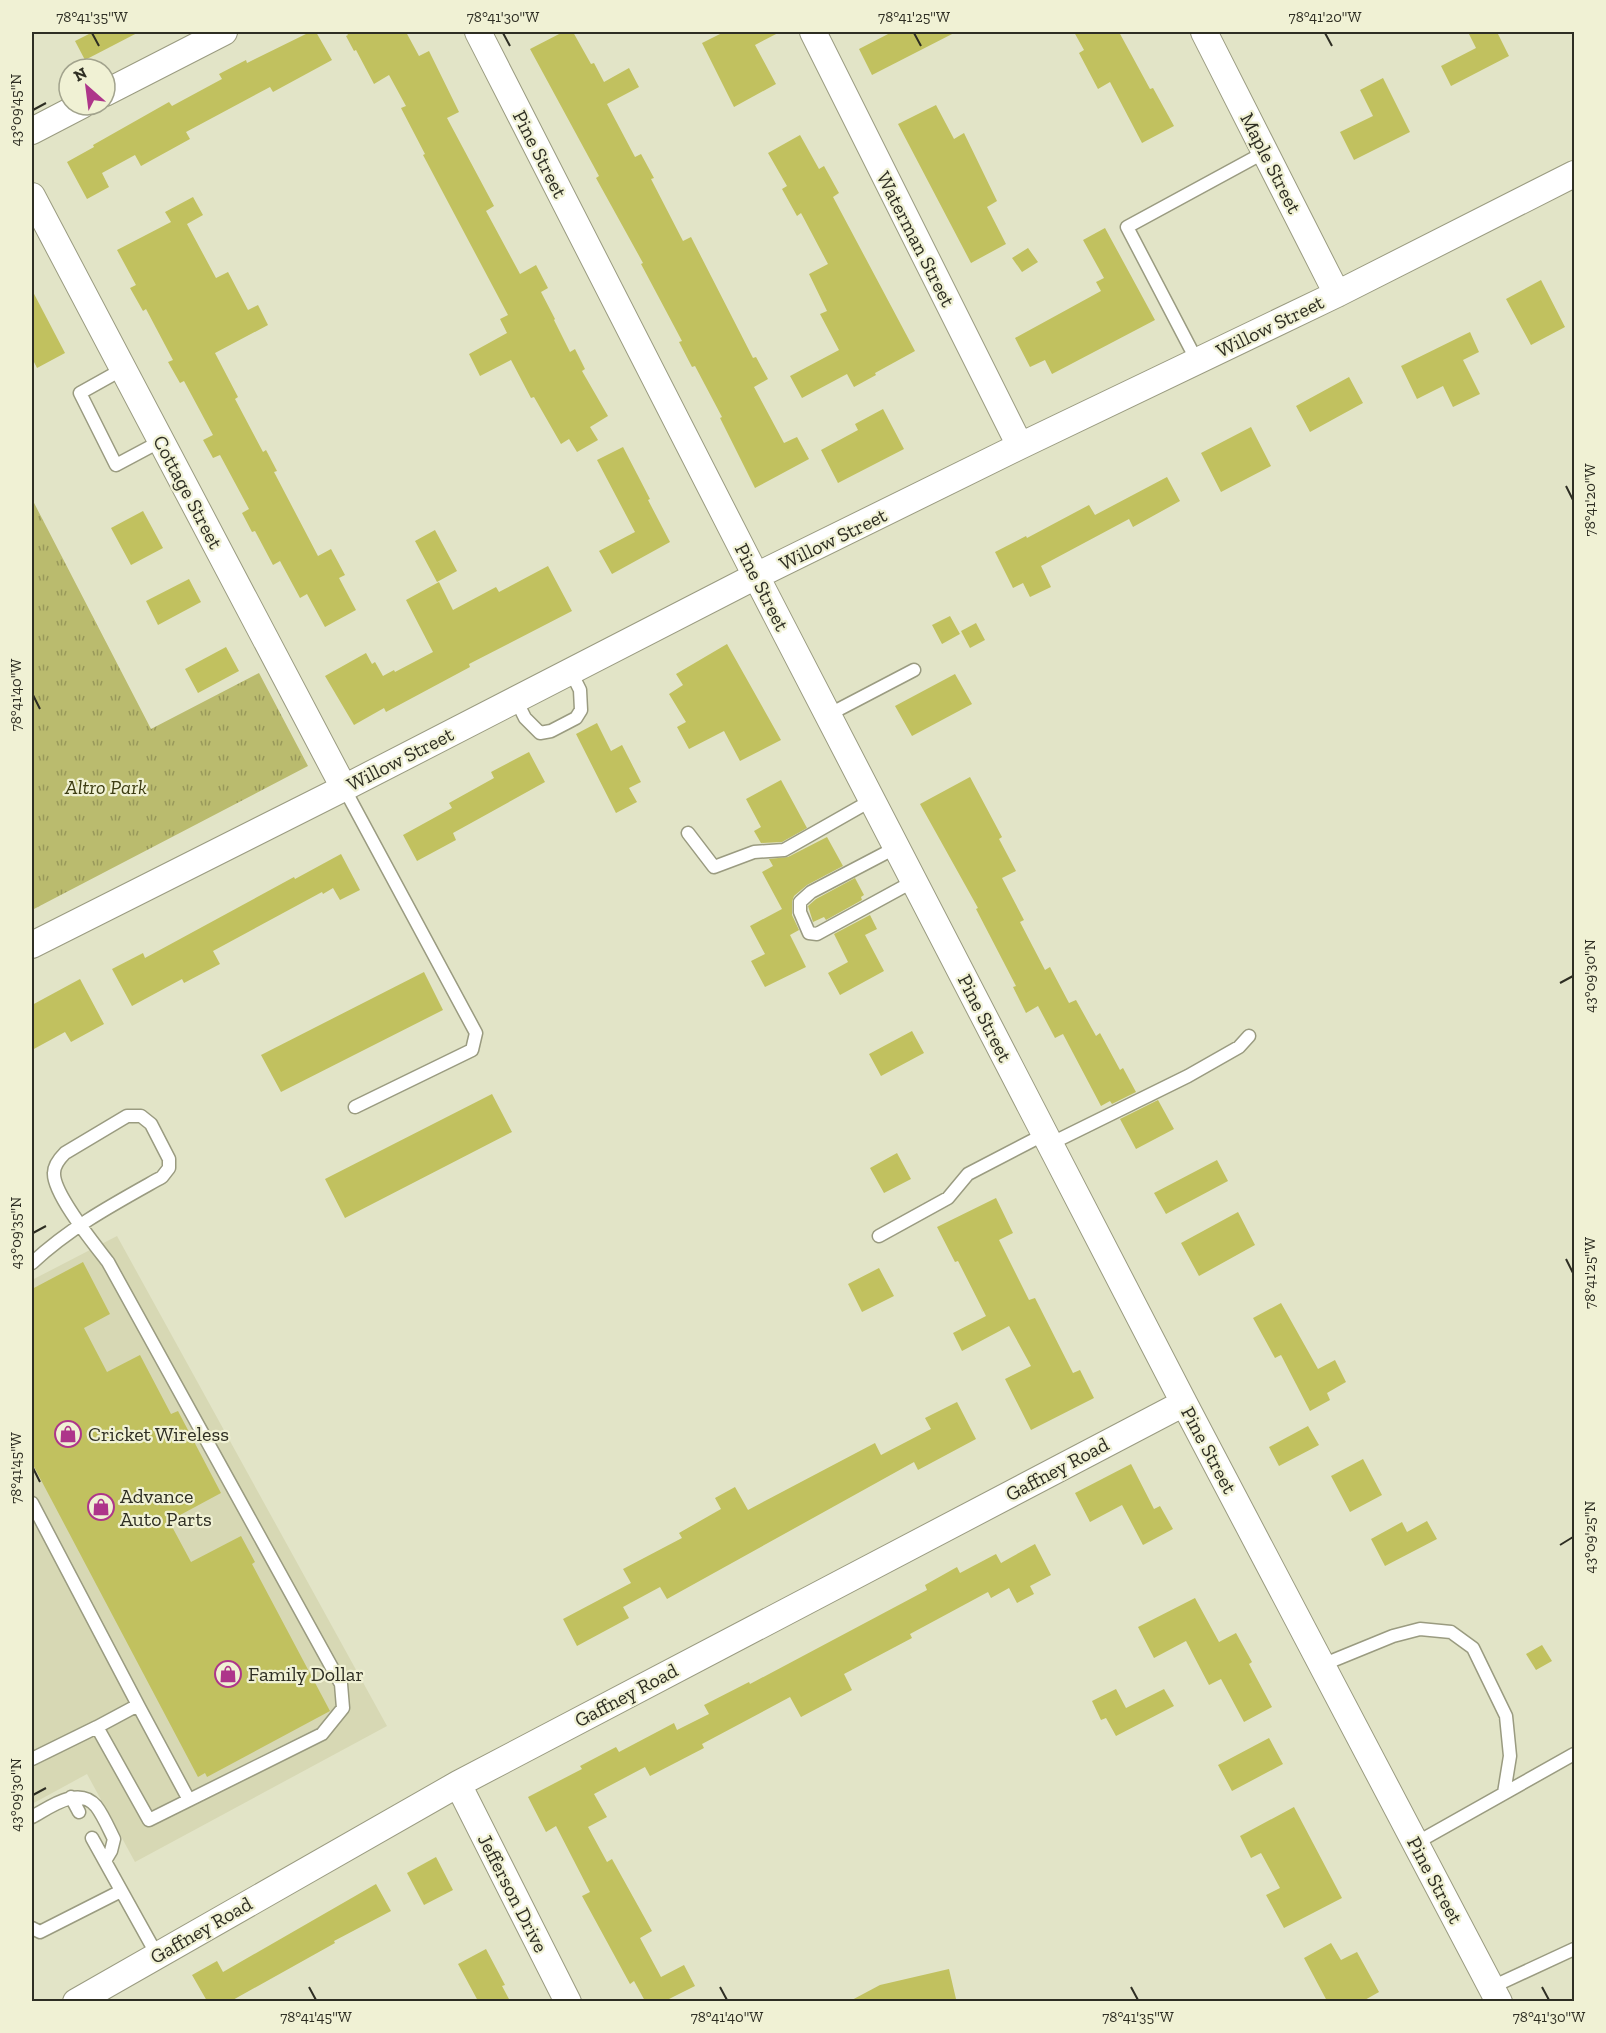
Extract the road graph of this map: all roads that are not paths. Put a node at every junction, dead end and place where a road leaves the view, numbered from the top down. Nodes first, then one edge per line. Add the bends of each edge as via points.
1 (224, 32) edge
2 (478, 32) edge
3 (813, 32) edge
4 (1204, 32) edge
5 (117, 87) edge
6 (59, 117) edge
7 (32, 131) edge
8 (1265, 152) junction
9 (1575, 174) edge
10 (32, 196) edge
11 (1337, 294) junction
12 (1197, 361) junction
13 (123, 369) junction
14 (161, 441) junction
15 (1020, 446) junction
16 (756, 576) junction
17 (914, 670) dead end
18 (571, 672) junction
19 (516, 700) junction
20 (828, 715) junction
21 (344, 788) junction
22 (872, 801) junction
23 (688, 833) dead end
24 (897, 847) junction
25 (914, 881) junction
26 (32, 945) edge
27 (1249, 1036) dead end
28 (355, 1107) dead end
29 (1048, 1139) junction
30 (79, 1225) junction
31 (879, 1236) dead end
32 (32, 1263) edge
33 (1184, 1402) junction
34 (32, 1503) edge
35 (1322, 1665) junction
36 (138, 1705) junction
37 (97, 1727) junction
38 (1575, 1754) edge
39 (32, 1759) edge
40 (458, 1784) junction
41 (1504, 1793) junction
42 (71, 1797) junction
43 (189, 1800) junction
44 (79, 1812) dead end
45 (32, 1817) edge
46 (92, 1838) dead end
47 (1416, 1842) junction
48 (105, 1861) junction
49 (121, 1891) junction
50 (32, 1928) edge
51 (1575, 1949) edge
52 (157, 1955) junction
53 (1496, 1994) edge
54 (76, 2001) edge
55 (568, 2001) edge

1 - 5 street
2 - 16 street, Pine Street
3 - 15 street, Waterman Street
4 - 8 street, Maple Street
6 - 7 street
8 - 11 street, Maple Street
8 - 12 lane via 1127,227
9 - 11 street, Willow Street
10 - 13 street, Cottage Street
11 - 12 street, Willow Street
12 - 15 street, Willow Street
13 - 14 street, Cottage Street
13 - 14 lane via 80,393 116,465
14 - 21 street, Cottage Street
15 - 16 street, Willow Street
16 - 18 street, Willow Street
16 - 20 street, Pine Street
17 - 20 lane
18 - 19 street, Willow Street
18 - 19 lane via 580,690 581,710 576,718 551,731 540,733 525,718
19 - 21 street, Willow Street
20 - 22 street, Pine Street
21 - 26 street, Willow Street
21 - 28 lane via 476,1033 472,1050
22 - 23 lane via 784,850 754,852 714,867
22 - 24 street, Pine Street
24 - 25 street, Pine Street
24 - 25 lane via 800,902 809,933 817,934
25 - 29 street, Pine Street
27 - 29 lane via 1239,1047 1188,1076
29 - 31 lane via 968,1174 948,1198
29 - 33 street, Pine Street
30 - 30 lane via 162,1177 169,1168 169,1159 151,1124 141,1116 127,1116 57,1161 57,1184
30 - 32 lane
30 - 43 lane via 108,1262 341,1684 343,1708 321,1734
33 - 35 street, Pine Street
33 - 40 street, Gaffney Road
34 - 36 lane
35 - 41 lane via 1392,1636 1420,1629 1451,1632 1473,1648 1506,1716 1510,1756
35 - 47 street, Pine Street
36 - 37 lane
36 - 43 lane
37 - 39 lane
37 - 43 lane via 149,1820
38 - 41 lane
40 - 52 street, Gaffney Road
40 - 55 street, Jefferson Drive
41 - 47 lane
42 - 44 lane
42 - 45 lane
42 - 48 lane via 96,1806 114,1839
46 - 48 lane
47 - 53 street, Pine Street
48 - 49 lane
49 - 50 lane via 40,1932
49 - 52 lane
51 - 53 lane
52 - 54 street, Gaffney Road

